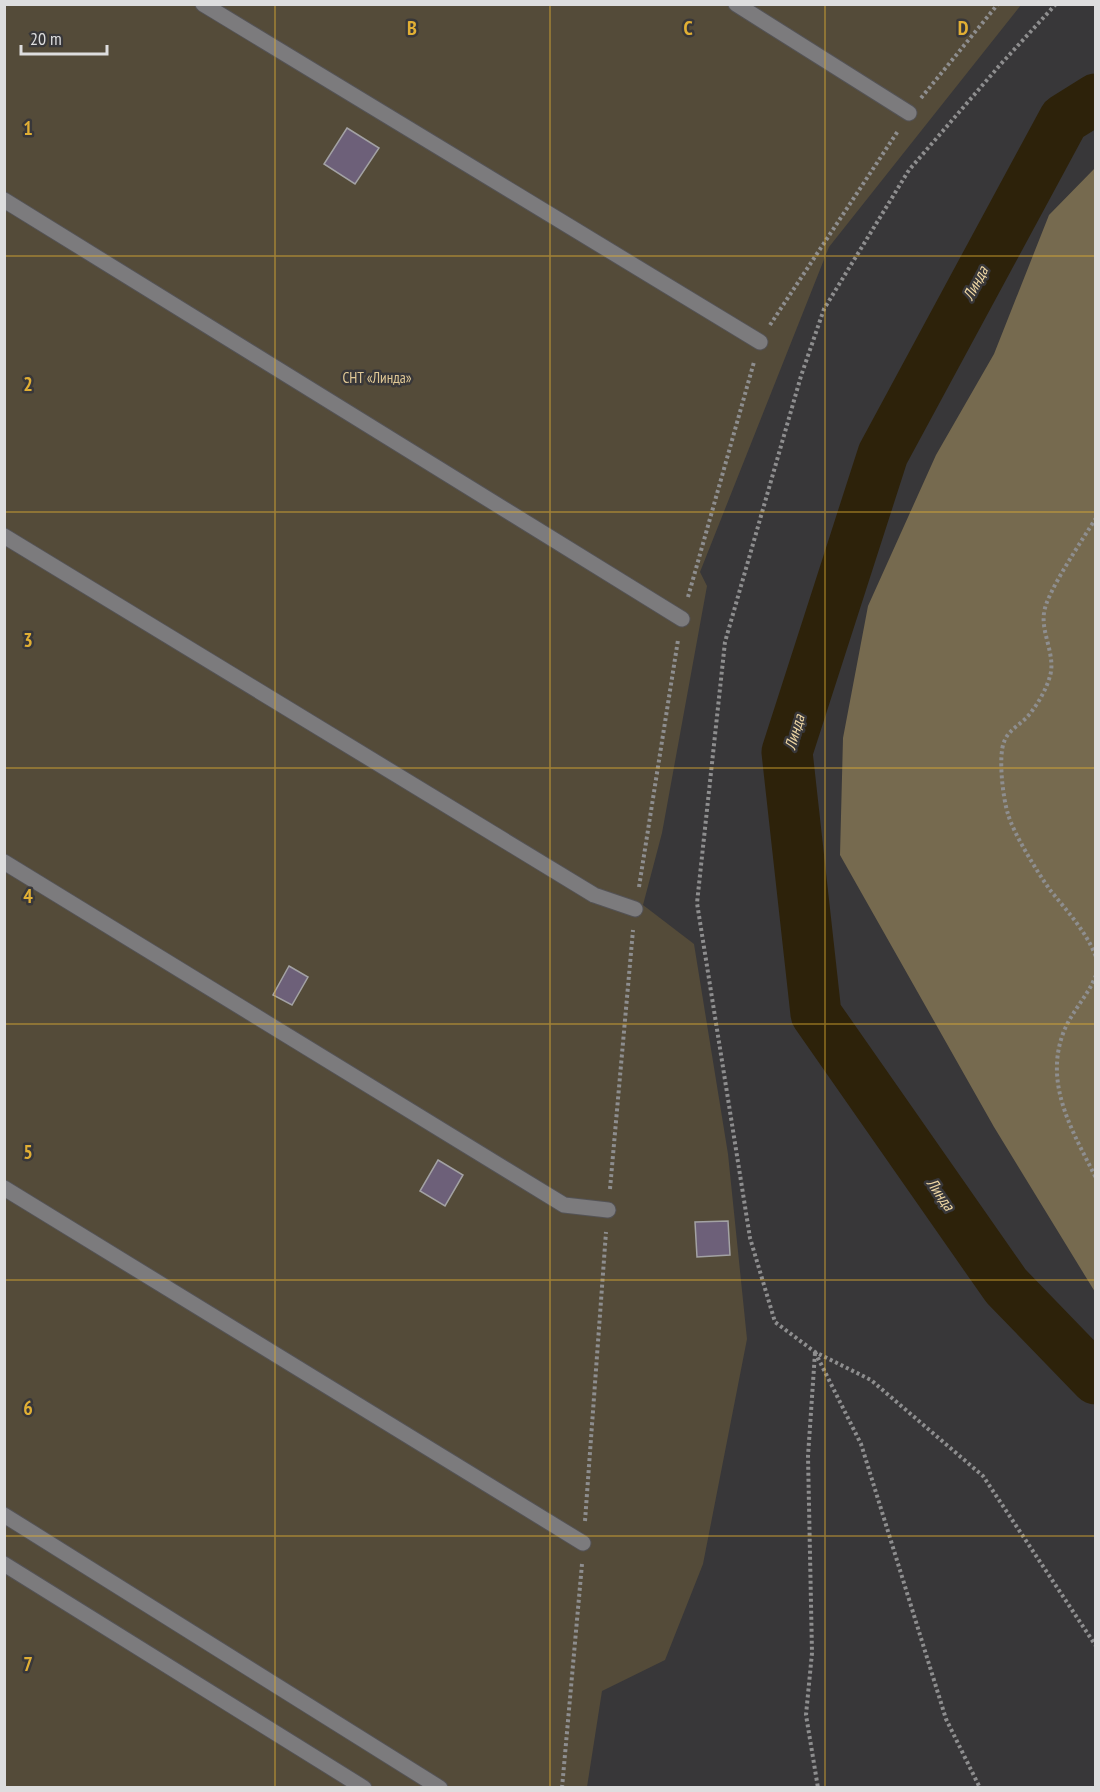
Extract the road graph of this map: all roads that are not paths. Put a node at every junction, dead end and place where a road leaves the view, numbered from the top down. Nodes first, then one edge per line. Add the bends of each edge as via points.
1 (202, 4) edge
2 (736, 4) edge
3 (909, 113) road end
4 (4, 200) edge
5 (760, 342) road end
6 (4, 536) edge
7 (682, 619) road end
8 (4, 862) edge
9 (635, 909) road end
10 (4, 1188) edge
11 (608, 1210) road end
12 (4, 1515) edge
13 (584, 1543) road end
14 (4, 1564) edge
15 (364, 1788) edge
16 (440, 1788) edge

1 - 5 lane
2 - 3 lane
4 - 7 lane
6 - 9 lane via 594,895
8 - 11 lane via 564,1205
10 - 13 lane
12 - 16 lane
14 - 15 lane

